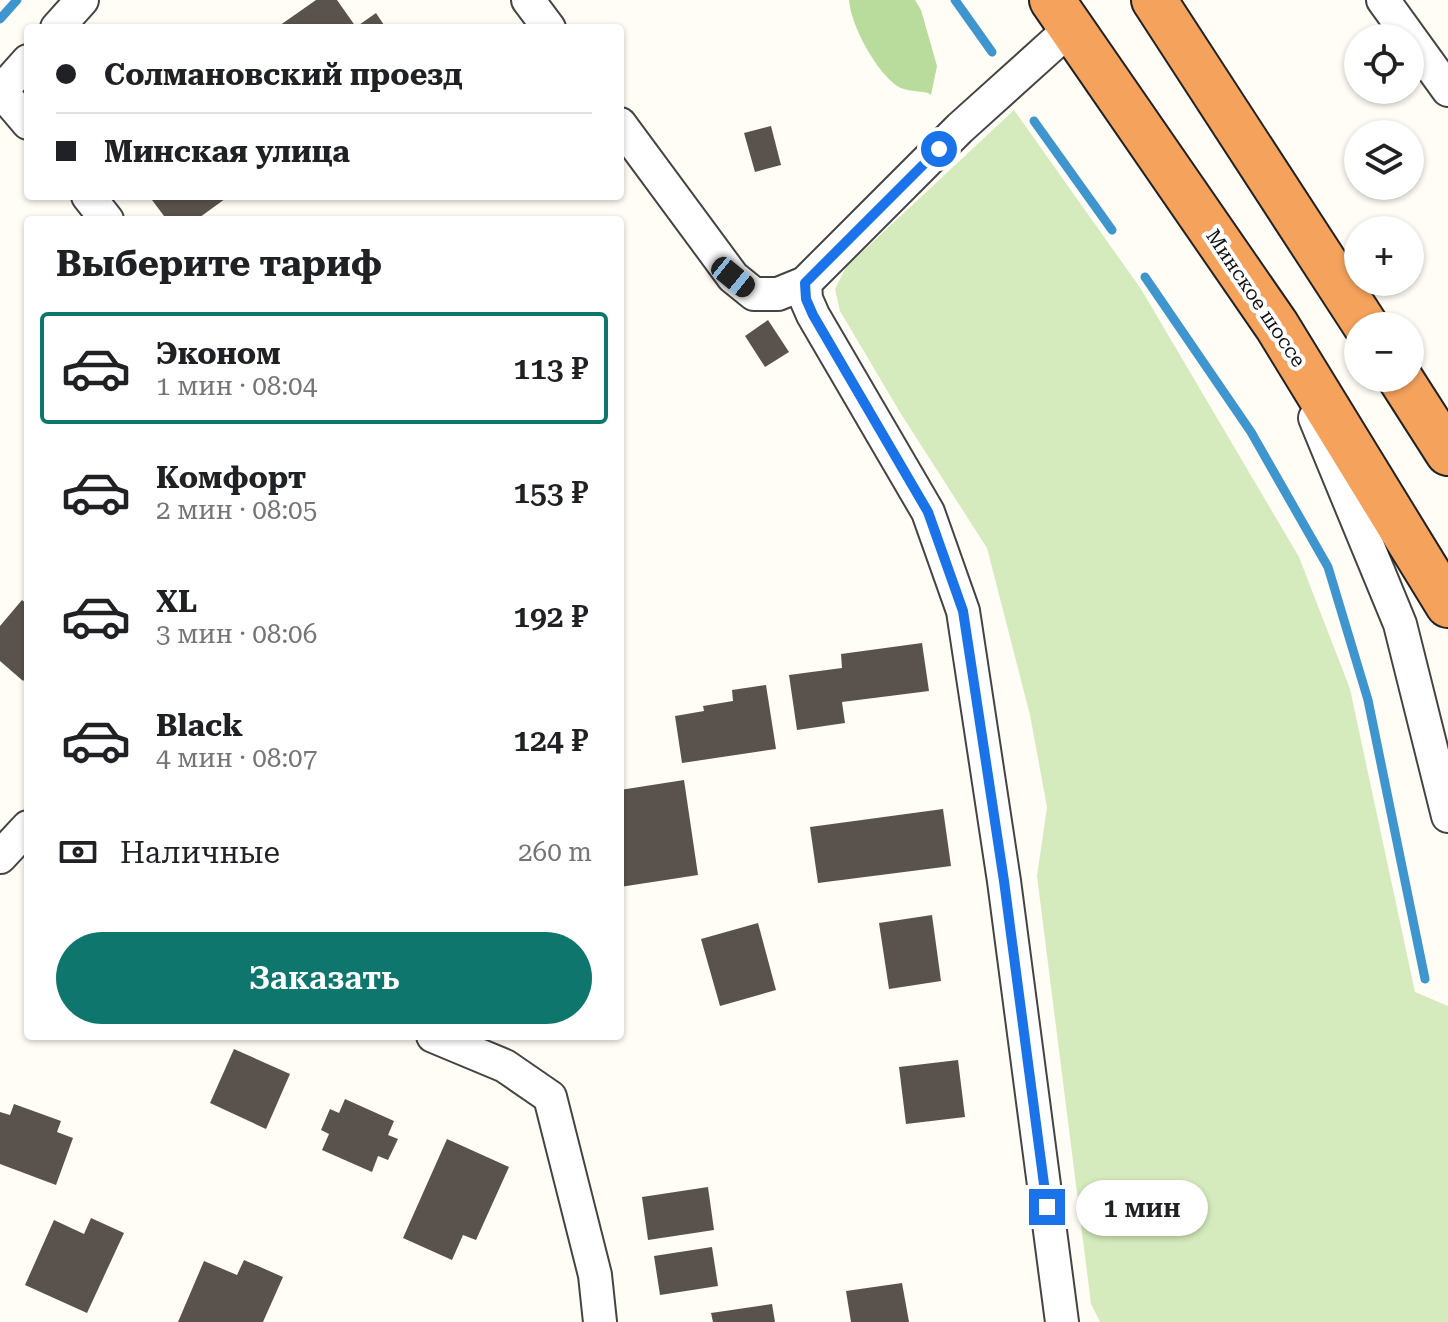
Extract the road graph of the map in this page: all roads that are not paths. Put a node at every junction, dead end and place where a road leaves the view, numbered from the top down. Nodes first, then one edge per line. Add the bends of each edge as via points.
1 (82, 0) edge
2 (528, 0) edge
3 (1154, 0) edge
4 (1383, 0) edge
5 (1062, 14) edge
6 (61, 24) edge
7 (546, 24) edge
8 (24, 66) edge
9 (1448, 90) edge
10 (1, 92) edge
11 (24, 118) edge
12 (624, 129) edge
13 (91, 200) edge
14 (104, 216) edge
15 (805, 283) junction
16 (1357, 312) edge
17 (1277, 326) junction
18 (1409, 392) edge
19 (1445, 447) edge
20 (1448, 605) edge
21 (1448, 816) edge
22 (24, 831) edge
23 (0, 857) edge
24 (443, 1040) edge
25 (600, 1322) edge
26 (1062, 1322) edge

1 - 6 street
2 - 7 street
3 - 16 highway
4 - 9 street
5 - 15 street via 960,128
5 - 17 highway, Минское шоссе
8 - 10 street
10 - 11 street
12 - 15 street via 733,277 754,294 778,294
13 - 14 street
15 - 26 street via 813,315 928,512 963,611
17 - 20 highway, Минское шоссе
17 - 21 street via 1400,624
18 - 19 highway
22 - 23 street
24 - 25 street via 505,1066 550,1097 595,1275

